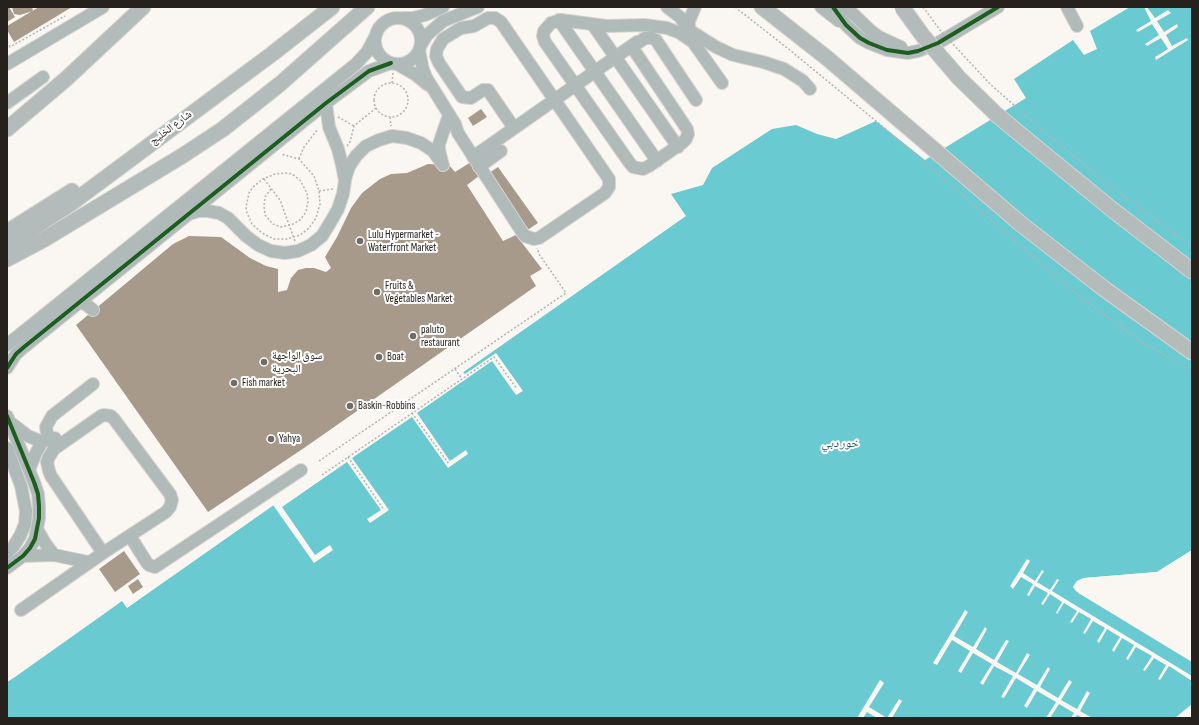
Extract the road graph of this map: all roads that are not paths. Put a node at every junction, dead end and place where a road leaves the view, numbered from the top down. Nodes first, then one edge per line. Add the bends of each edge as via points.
1 (103, 7) edge
2 (143, 7) edge
3 (332, 7) edge
4 (366, 7) edge
5 (444, 7) edge
6 (478, 7) edge
7 (667, 7) edge
8 (695, 7) edge
9 (762, 7) edge
10 (821, 7) edge
11 (833, 7) edge
12 (846, 7) edge
13 (854, 7) edge
14 (902, 7) edge
15 (998, 7) edge
16 (1067, 7) edge
17 (404, 18) junction
18 (559, 20) junction
19 (863, 24) junction
20 (593, 25) junction
21 (846, 25) junction
22 (650, 26) junction
23 (1077, 26) dead end
24 (689, 30) junction
25 (375, 37) junction
26 (420, 47) junction
27 (632, 47) junction
28 (918, 51) junction
29 (616, 58) junction
30 (394, 63) junction
31 (7, 64) edge
32 (596, 72) junction
33 (43, 76) dead end
34 (722, 83) dead end
35 (576, 85) junction
36 (432, 88) junction
37 (810, 89) dead end
38 (555, 100) junction
39 (696, 100) dead end
40 (7, 103) edge
41 (327, 111) junction
42 (26, 113) junction
43 (452, 120) junction
44 (7, 129) edge
45 (509, 131) junction
46 (7, 141) edge
47 (678, 147) junction
48 (501, 151) dead end
49 (131, 158) junction
50 (657, 161) junction
51 (476, 162) junction
52 (344, 184) junction
53 (188, 214) junction
54 (7, 232) edge
55 (7, 245) edge
56 (7, 259) edge
57 (1192, 271) edge
58 (90, 294) junction
59 (80, 301) junction
60 (7, 346) edge
61 (1192, 352) edge
62 (7, 368) edge
63 (93, 384) dead end
64 (9, 419) edge
65 (69, 439) junction
66 (45, 441) junction
67 (7, 448) edge
68 (29, 470) junction
69 (300, 470) dead end
70 (37, 529) junction
71 (130, 536) junction
72 (7, 553) edge
73 (103, 553) junction
74 (54, 555) junction
75 (23, 556) junction
76 (88, 562) junction
77 (7, 568) edge
78 (21, 610) dead end

1 - 31 street
2 - 42 main road
3 - 49 main road, شارع الخليج
4 - 56 main road via 247,111 203,143
5 - 17 street via 425,15
6 - 26 street via 443,21 427,35
7 - 24 street via 680,17
8 - 24 street via 689,22
9 - 61 main road via 827,58 1021,224 1103,288
10 - 21 street
11 - 21 street
12 - 19 street
13 - 19 street
14 - 57 main road, bridge via 947,64 996,114
15 - 28 street via 938,44
16 - 23 street
17 - 25 street via 393,18 383,23
17 - 26 street via 418,28
18 - 20 street
18 - 32 street
18 - 35 street via 547,26 544,39
19 - 28 street via 888,42
20 - 22 street
20 - 29 street
21 - 28 street via 860,38 878,47 898,52
22 - 27 street
22 - 34 street via 667,28 689,39 700,50
24 - 37 street via 733,55 784,69 803,81
25 - 30 street via 378,53 382,58
25 - 60 street via 367,52 356,64
26 - 30 street via 413,59
26 - 36 street via 423,70
27 - 29 street
27 - 39 street via 645,38 656,40
27 - 47 street via 688,129 686,139
29 - 32 street
29 - 47 street
30 - 36 street via 416,74
30 - 41 street via 369,71
32 - 35 street
32 - 50 street
33 - 40 street
35 - 38 street
35 - 50 street via 631,165 643,169
36 - 43 street
38 - 45 street
38 - 45 street via 498,20 491,17 484,19 443,39 437,48 436,56 460,95 471,98 483,90 488,90
38 - 51 street via 607,175 610,183 605,193 534,239 525,236
41 - 52 street via 342,165
41 - 53 street via 262,155
42 - 44 main road
42 - 46 main road
43 - 45 street via 476,143 495,133
43 - 51 street
43 - 52 street via 439,144 445,164 421,143 392,136 366,146 349,168
45 - 51 street
47 - 50 street
48 - 51 street
49 - 54 main road via 90,180
49 - 55 main road, شارع الخليج via 69,205
52 - 53 street via 338,209 322,236 298,251 271,251 258,245 219,213 198,211
53 - 58 street
58 - 59 street
58 - 59 street via 95,309
59 - 62 street via 16,354
63 - 66 street via 52,416 46,427
64 - 66 street via 28,436
64 - 68 street
65 - 66 street via 58,437
65 - 71 street via 101,416 111,416 170,494 172,500 166,512
65 - 73 street via 51,453 47,462 49,472
66 - 68 street
67 - 72 street via 21,486 26,511 25,524 20,536
68 - 70 street via 38,494
69 - 71 street via 155,566 149,566
70 - 74 street
70 - 75 street via 35,540
71 - 73 street
73 - 76 street
74 - 75 street
74 - 76 street
75 - 77 street
76 - 78 street

